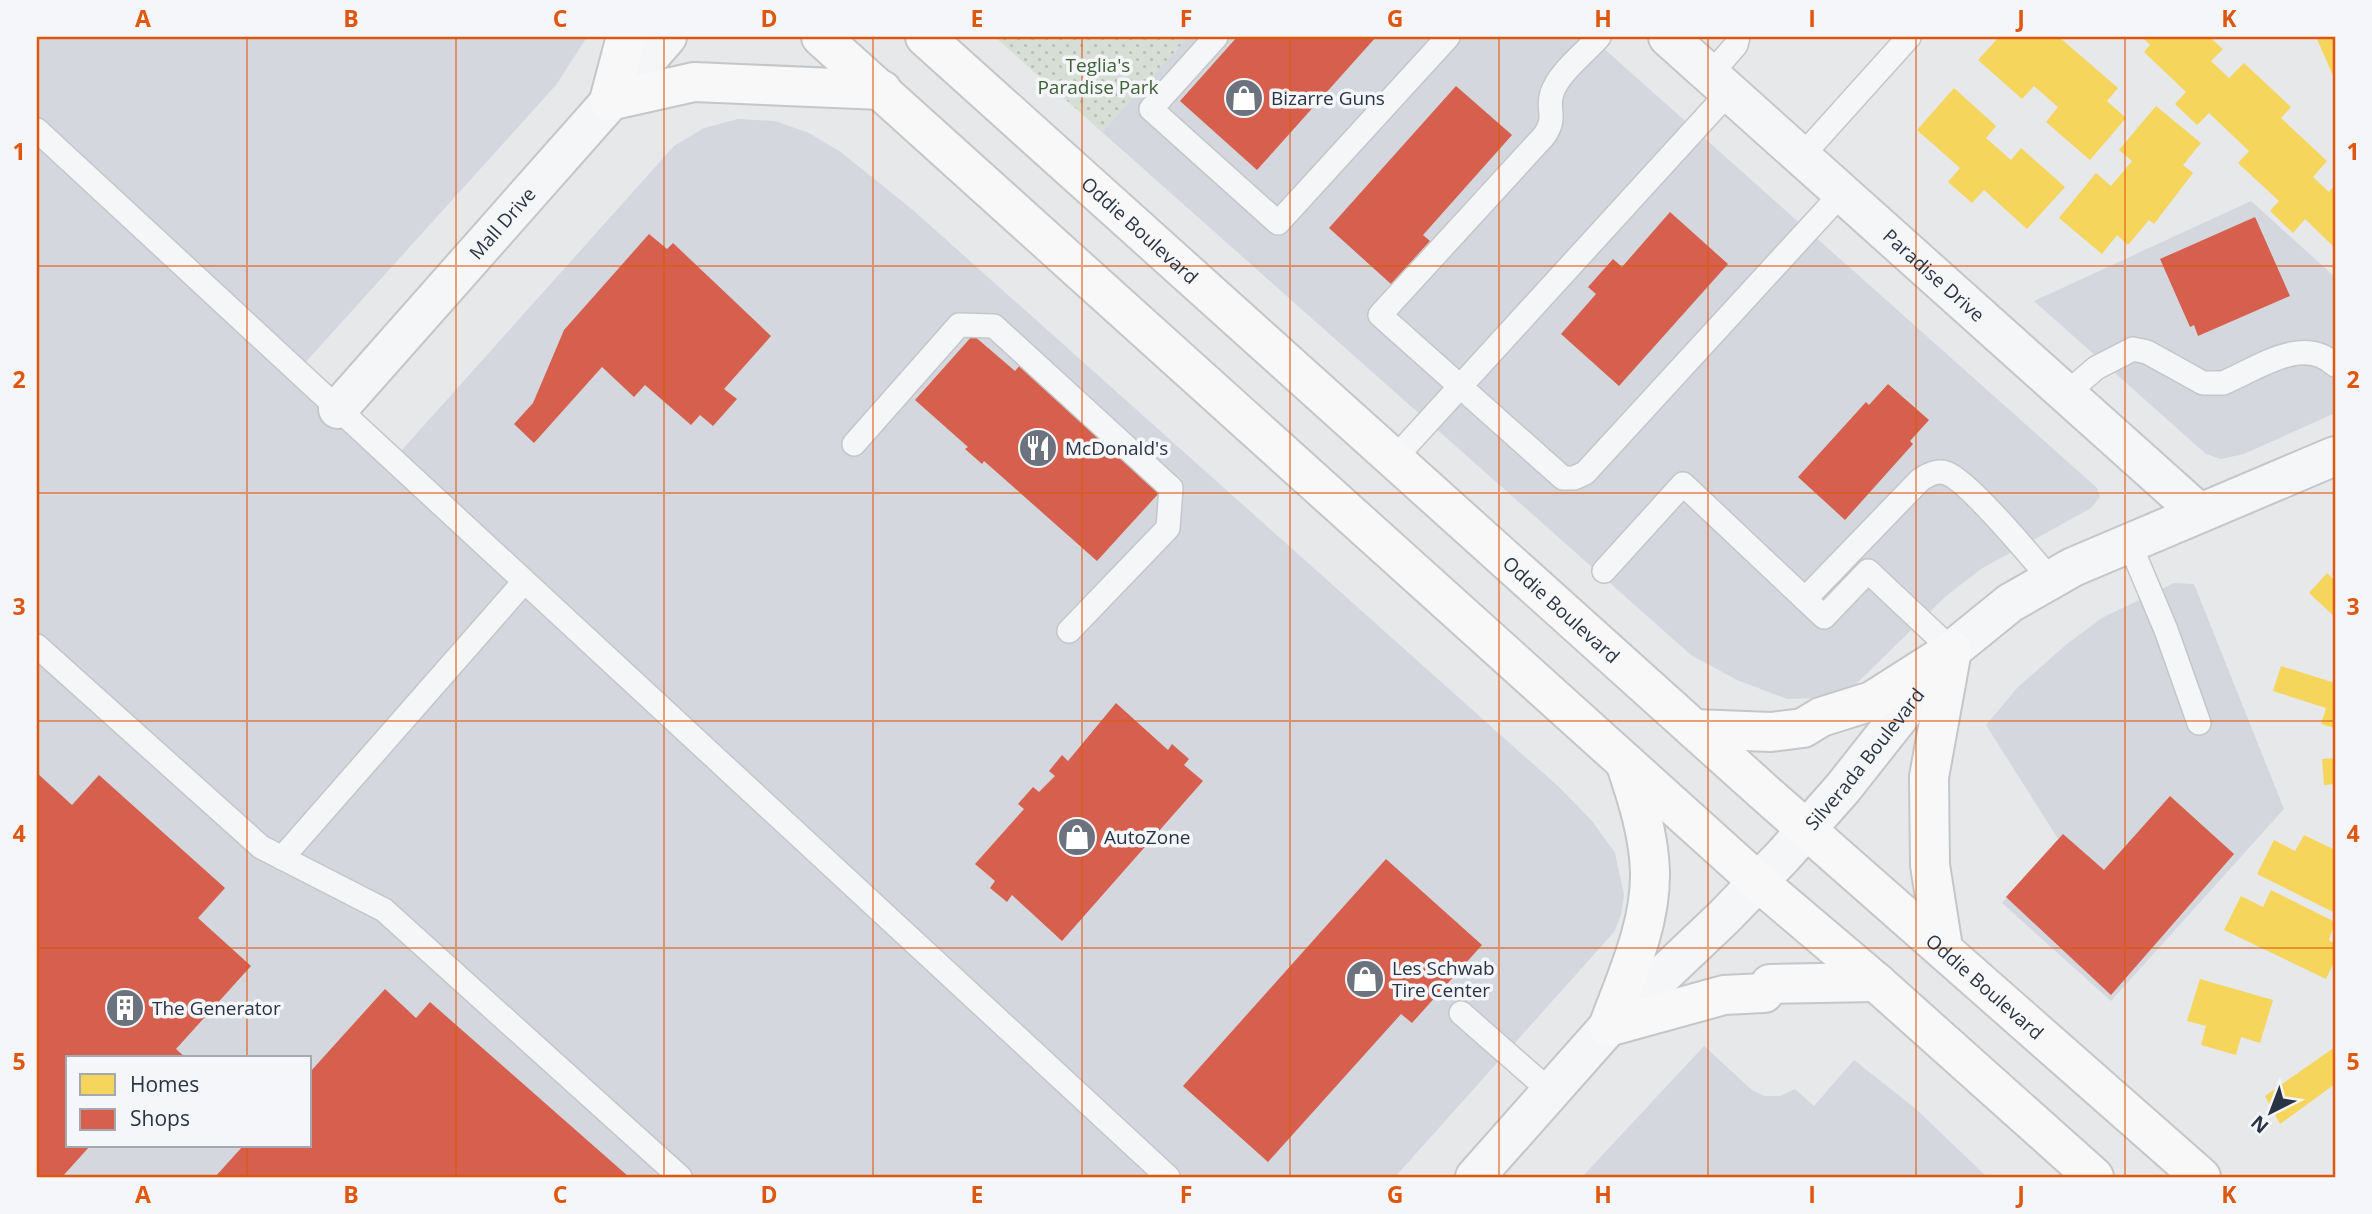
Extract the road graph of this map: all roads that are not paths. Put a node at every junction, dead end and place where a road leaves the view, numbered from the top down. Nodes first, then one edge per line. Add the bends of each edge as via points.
1 (626, 37) edge
2 (667, 37) edge
3 (821, 37) edge
4 (925, 37) edge
5 (1216, 37) edge
6 (1448, 37) edge
7 (1599, 37) edge
8 (1668, 37) edge
9 (1757, 37) edge
10 (1909, 37) edge
11 (1737, 41) edge
12 (1719, 84) junction
13 (882, 90) junction
14 (609, 101) junction
15 (37, 130) edge
16 (1801, 157) junction
17 (1842, 193) junction
18 (2335, 365) edge
19 (1459, 386) junction
20 (2066, 394) junction
21 (338, 409) junction
22 (854, 444) dead end
23 (2335, 456) edge
24 (1394, 459) junction
25 (2199, 512) junction
26 (2129, 542) junction
27 (1604, 571) dead end
28 (2051, 580) junction
29 (524, 582) junction
30 (1805, 599) junction
31 (1069, 631) dead end
32 (37, 646) edge
33 (1952, 650) junction
34 (2199, 723) dead end
35 (1694, 729) junction
36 (1624, 760) junction
37 (1807, 829) junction
38 (282, 858) junction
39 (1758, 881) junction
40 (1943, 948) junction
41 (1876, 982) junction
42 (1461, 1013) dead end
43 (1608, 1027) junction
44 (1551, 1092) junction
45 (680, 1177) edge
46 (1168, 1177) edge
47 (1475, 1177) edge
48 (2094, 1177) edge
49 (2201, 1177) edge

1 - 14 main road
2 - 14 street, Mall Drive
3 - 13 main road
4 - 24 main road, Oddie Boulevard
5 - 6 lane via 1151,109 1278,223
7 - 19 lane via 1556,84 1550,97 1552,124 1544,136 1380,315
8 - 12 street, Paradise Drive
9 - 11 lane
10 - 16 lane
11 - 12 lane
12 - 16 street, Paradise Drive
12 - 19 lane
13 - 14 main road via 694,82
13 - 36 main road
14 - 21 street, Mall Drive
15 - 21 lane
16 - 17 street, Paradise Drive
17 - 19 lane via 1585,473 1563,478
17 - 20 street, Paradise Drive
18 - 20 lane via 2318,352 2299,351 2212,384 2133,349 2096,368
19 - 24 lane
20 - 25 street, Paradise Drive
21 - 29 lane
22 - 31 lane via 959,325 994,326 1171,488 1168,528
23 - 25 street, Silverada Boulevard
24 - 35 main road, Oddie Boulevard
25 - 26 street, Silverada Boulevard
26 - 28 street, Silverada Boulevard
26 - 34 lane
27 - 30 lane via 1683,484
28 - 30 lane via 1970,493 1947,473 1935,472 1920,480
28 - 33 street, Silverada Boulevard via 2010,603
29 - 38 lane
29 - 46 lane
30 - 33 lane via 1824,617 1868,571
32 - 38 lane via 261,848
33 - 35 main road via 1872,701 1821,717 1803,728 1771,732
33 - 37 street, Silverada Boulevard
33 - 40 main road via 1928,777 1930,865
35 - 37 main road, Oddie Boulevard
36 - 39 main road
36 - 43 main road via 1639,804 1650,870 1639,941
37 - 39 street, Silverada Boulevard
37 - 40 main road, Oddie Boulevard
38 - 45 lane via 384,910
39 - 41 main road
39 - 43 street, Silverada Boulevard
40 - 49 main road, Oddie Boulevard
41 - 43 main road via 1770,984 1764,993 1724,995
41 - 48 main road
42 - 44 lane
43 - 44 street, Silverada Boulevard
44 - 47 street, Silverada Boulevard

